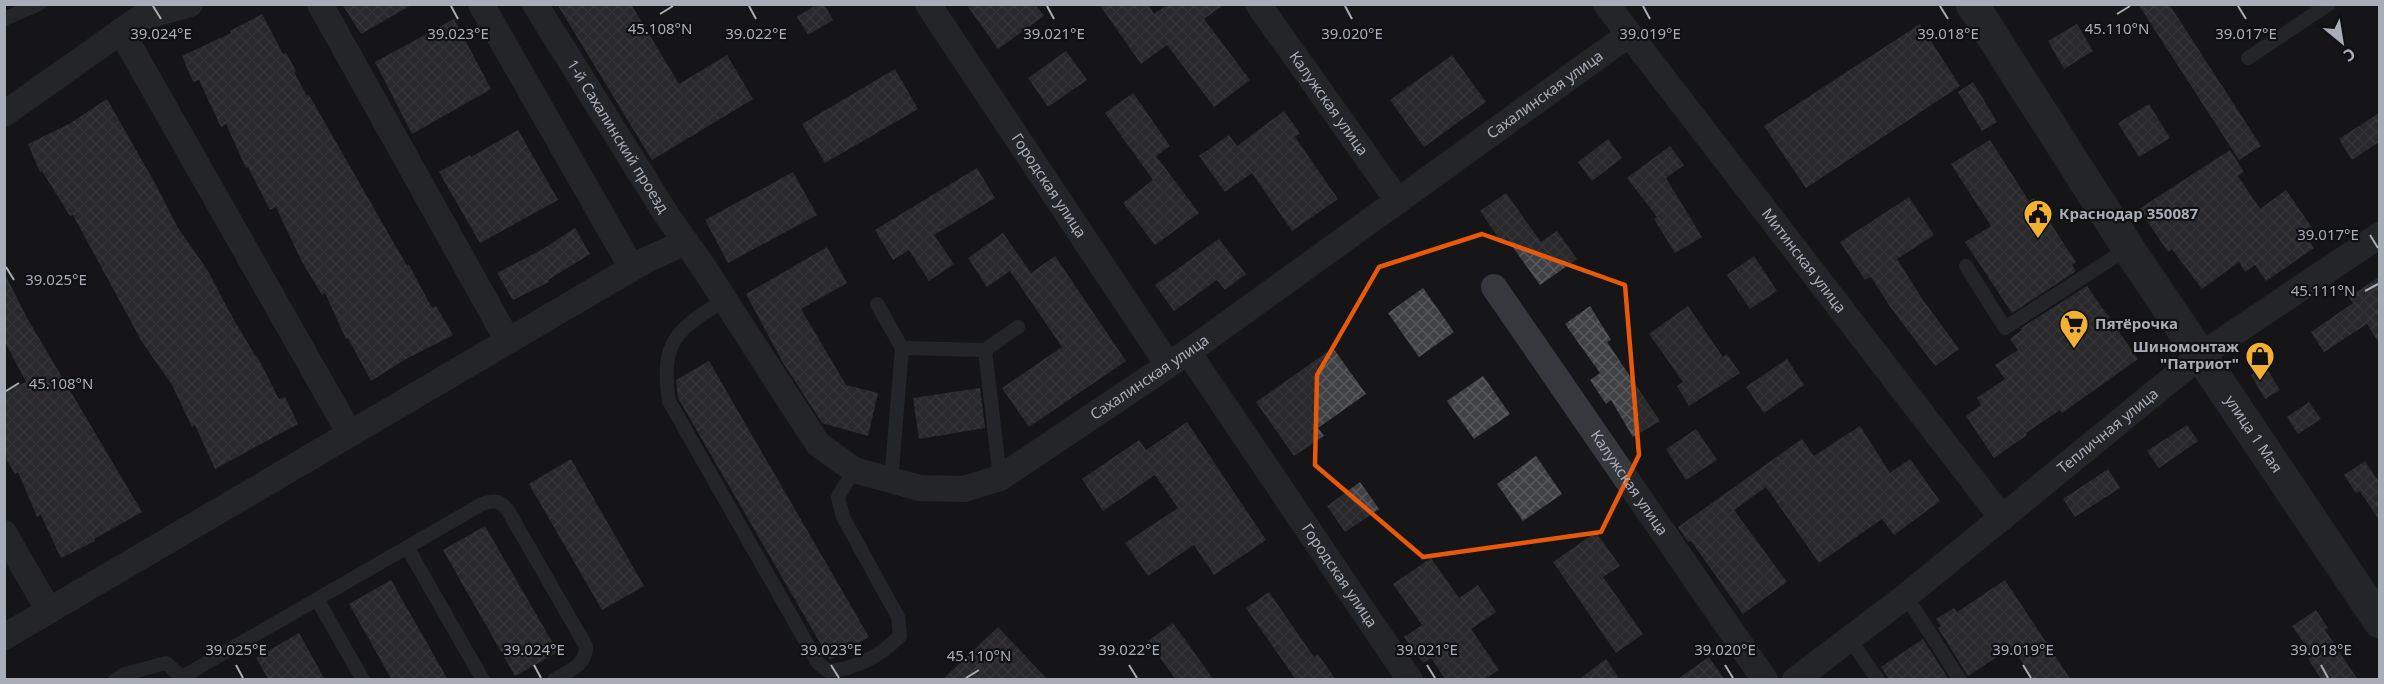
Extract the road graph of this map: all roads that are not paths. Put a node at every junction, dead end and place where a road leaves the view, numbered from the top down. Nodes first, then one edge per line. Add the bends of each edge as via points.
1 (39, 4) edge
2 (190, 4) edge
3 (320, 4) edge
4 (481, 4) edge
5 (535, 4) edge
6 (928, 4) edge
7 (1258, 4) edge
8 (1606, 4) edge
9 (1972, 4) edge
10 (2329, 4) edge
11 (4, 19) edge
12 (121, 31) junction
13 (1628, 35) junction
14 (2248, 58) dead end
15 (4, 114) edge
16 (1398, 201) junction
17 (2379, 235) edge
18 (686, 242) junction
19 (2128, 248) junction
20 (702, 265) joint
21 (1966, 266) dead end
22 (632, 268) junction
23 (1494, 287) dead end
24 (725, 300) junction
25 (877, 304) dead end
26 (1018, 327) dead end
27 (508, 341) junction
28 (902, 348) junction
29 (985, 350) junction
30 (2201, 355) junction
31 (1178, 359) junction
32 (350, 434) junction
33 (854, 470) junction
34 (999, 478) junction
35 (891, 481) junction
36 (2010, 512) junction
37 (4, 534) edge
38 (407, 547) junction
39 (1906, 596) junction
40 (317, 599) junction
41 (49, 611) junction
42 (2379, 622) edge
43 (4, 637) edge
44 (1850, 639) junction
45 (184, 678) edge
46 (115, 680) edge
47 (363, 680) edge
48 (483, 680) edge
49 (554, 680) edge
50 (1410, 680) edge
51 (1765, 680) edge
52 (1795, 680) edge
53 (1878, 680) edge
54 (1960, 680) edge

1 - 11 lane
2 - 12 street via 140,18
3 - 27 street
4 - 22 street
5 - 18 street, 1-й Сахалинский проезд
6 - 31 street, Городская улица
7 - 16 street, Калужская улица
8 - 13 street, Митинская улица
9 - 19 street, улица 1 Мая
10 - 14 lane
12 - 15 street
12 - 32 street
13 - 16 street, Сахалинская улица
13 - 36 street, Митинская улица
16 - 31 street, Сахалинская улица
17 - 30 street, Тепличная улица
18 - 20 street, 1-й Сахалинский проезд
18 - 22 street
19 - 21 lane via 2005,328
19 - 30 street, улица 1 Мая
20 - 24 street, Сахалинская улица
22 - 27 street
23 - 51 street, Калужская улица
24 - 33 street, Сахалинская улица via 818,444
24 - 33 lane via 690,321 676,337 668,356 669,401 818,663 828,671 848,669 887,649 900,636 898,617 843,517 838,497
25 - 28 lane
26 - 29 lane
27 - 32 street
28 - 29 lane
28 - 35 lane
29 - 34 lane
30 - 36 street, Тепличная улица
30 - 42 street, улица 1 Мая
31 - 34 street, Сахалинская улица
31 - 50 street, Городская улица
32 - 41 street
33 - 35 street, Сахалинская улица
34 - 35 street, Сахалинская улица via 964,489 920,488
36 - 39 street, Тепличная улица
37 - 41 street
38 - 40 lane
38 - 48 lane
38 - 49 lane via 482,504 502,504 586,646 582,662
39 - 44 street, Тепличная улица
39 - 54 lane
40 - 45 lane
40 - 47 lane
41 - 43 street
44 - 52 street, Тепличная улица
44 - 53 lane
45 - 46 lane via 165,663

